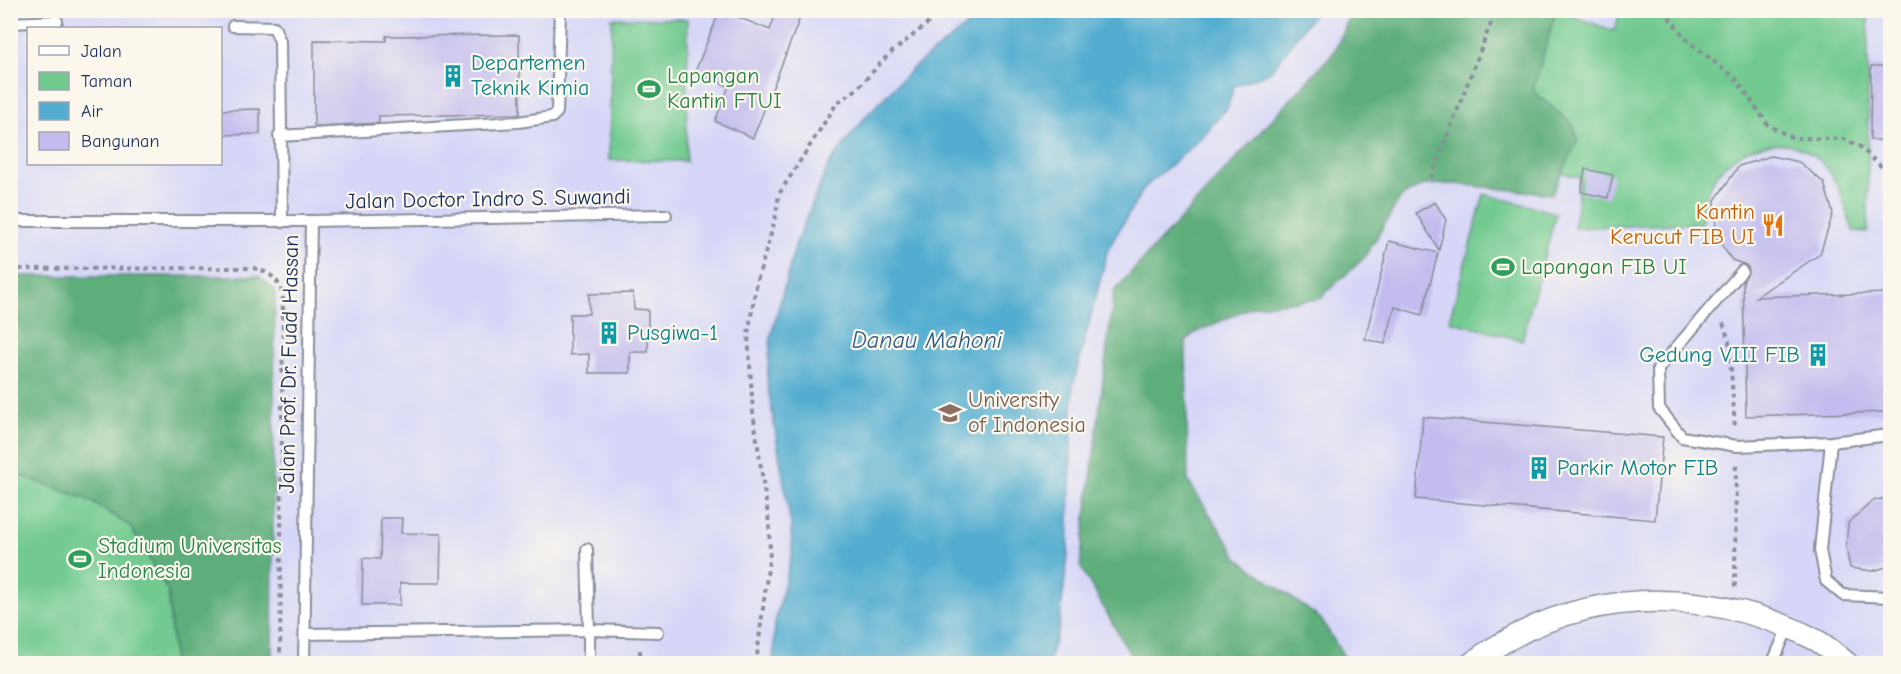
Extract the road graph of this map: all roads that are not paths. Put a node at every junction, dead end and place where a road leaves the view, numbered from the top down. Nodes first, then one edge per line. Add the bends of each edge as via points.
1 (560, 10) edge
2 (57, 21) dead end
3 (10, 23) edge
4 (233, 26) dead end
5 (279, 136) junction
6 (666, 215) dead end
7 (10, 221) edge
8 (282, 222) junction
9 (311, 222) junction
10 (1742, 271) dead end
11 (1890, 435) edge
12 (1831, 442) junction
13 (587, 549) dead end
14 (1890, 597) edge
15 (1788, 627) junction
16 (589, 630) junction
17 (658, 632) dead end
18 (305, 634) junction
19 (1774, 660) dead end
20 (304, 663) edge
21 (589, 663) edge
22 (1471, 663) edge
23 (1848, 663) edge

1 - 5 lane via 557,112 552,117
2 - 3 lane
4 - 5 lane via 262,25 278,31
5 - 8 lane
6 - 9 lane, Jalan Doctor Indro S. Suwandi
7 - 8 lane, Jalan Prof. Dr. Fuad Hassan
8 - 9 lane, Jalan Prof. Dr. Fuad Hassan
9 - 18 lane, Jalan Prof. Dr. Fuad Hassan
10 - 12 lane via 1658,369 1659,408 1682,436 1737,446
11 - 12 lane
12 - 14 lane via 1820,550 1826,581 1843,595
13 - 16 lane
15 - 19 lane
15 - 22 street via 1696,602 1639,601 1582,610 1528,629
15 - 23 street via 1816,640
16 - 17 lane
16 - 18 lane
16 - 21 lane
18 - 20 lane, Jalan Prof. Dr. Fuad Hassan

